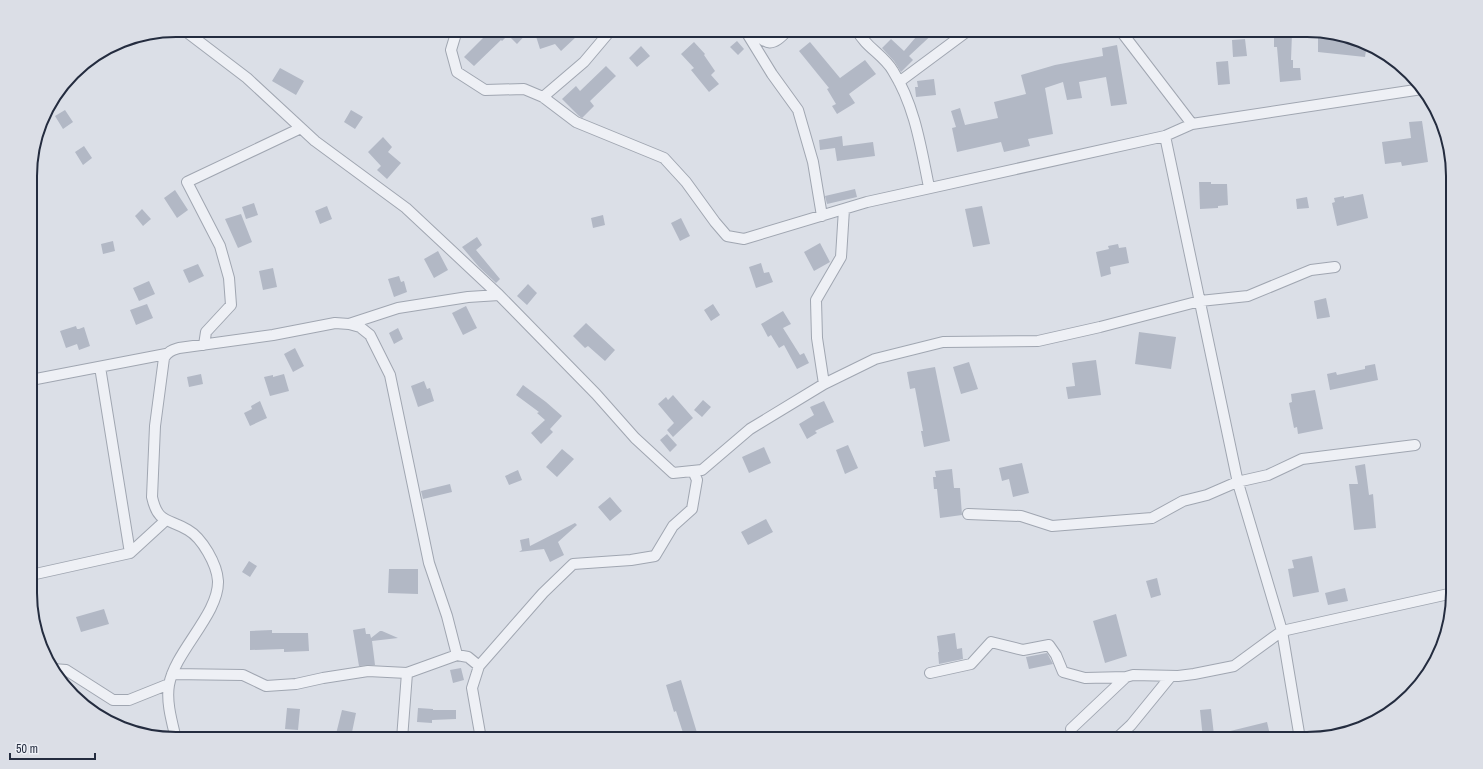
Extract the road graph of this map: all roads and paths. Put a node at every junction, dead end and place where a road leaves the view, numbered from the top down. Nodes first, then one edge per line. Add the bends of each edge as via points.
1 (193, 37) edge
2 (455, 37) edge
3 (605, 37) edge
4 (749, 37) edge
5 (759, 37) edge
6 (781, 37) edge
7 (862, 37) edge
8 (960, 37) edge
9 (1125, 37) edge
10 (899, 82) junction
11 (1416, 90) edge
12 (543, 97) junction
13 (1192, 124) junction
14 (301, 128) junction
15 (1165, 136) junction
16 (930, 187) junction
17 (844, 209) junction
18 (822, 216) junction
19 (1335, 267) dead end
20 (499, 295) junction
21 (1200, 301) junction
22 (348, 324) junction
23 (204, 345) junction
24 (166, 354) junction
25 (100, 367) junction
26 (37, 379) edge
27 (824, 384) junction
28 (1415, 445) dead end
29 (693, 471) junction
30 (1238, 482) junction
31 (968, 514) dead end
32 (166, 520) junction
33 (130, 553) junction
34 (37, 574) edge
35 (1446, 595) edge
36 (1282, 632) junction
37 (457, 655) junction
38 (479, 666) junction
39 (60, 670) edge
40 (407, 673) junction
41 (930, 673) dead end
42 (1171, 676) junction
43 (1126, 677) junction
44 (170, 679) junction
45 (1071, 729) dead end
46 (174, 732) edge
47 (403, 732) edge
48 (480, 732) edge
49 (1124, 732) edge
50 (1299, 732) edge

1 - 14 street via 247,78
2 - 12 street via 451,50 457,72 485,90 524,89
3 - 12 street via 584,62
4 - 18 street via 798,110 813,162
5 - 6 street via 771,43
7 - 10 street via 893,70
8 - 10 street
9 - 13 street
10 - 16 street via 917,130
11 - 13 street
12 - 18 street via 576,122 664,158 686,182 727,236 744,239
13 - 15 street
14 - 20 street via 406,208
14 - 23 street via 188,182 220,246 229,278 231,305 206,332
15 - 16 street
15 - 21 street
16 - 17 street
17 - 18 street
17 - 27 street via 840,257 816,300 817,338
19 - 21 street via 1311,270 1248,296
20 - 22 street via 398,308
20 - 29 street via 596,394 635,438 673,474
21 - 27 street via 1038,341 943,342 875,359
21 - 30 street
22 - 23 street via 335,323
22 - 37 street via 370,335 390,375 429,563
23 - 24 street via 180,348
24 - 25 street
24 - 32 street via 155,426 152,497 159,516
25 - 26 street
25 - 33 street
27 - 29 street via 750,429 702,470
28 - 30 street via 1302,459 1268,475
29 - 38 street via 697,480 692,509 673,526 655,556 573,564 543,593
30 - 31 street via 1183,502 1152,518 1052,526 1021,516
30 - 36 street
32 - 33 street
32 - 44 street via 199,538 215,567 218,580 211,607
33 - 34 street
35 - 36 street
36 - 42 street via 1234,666
36 - 50 street
37 - 38 street via 468,657
37 - 40 street
38 - 48 street via 472,688
39 - 44 street via 66,670 113,700 129,700
40 - 44 street via 368,671 296,684 266,686 243,675
40 - 47 street
41 - 43 street via 971,664 991,642 1023,650 1049,645 1063,672 1085,678
42 - 43 street
42 - 49 street
43 - 45 street
44 - 46 street via 168,694

